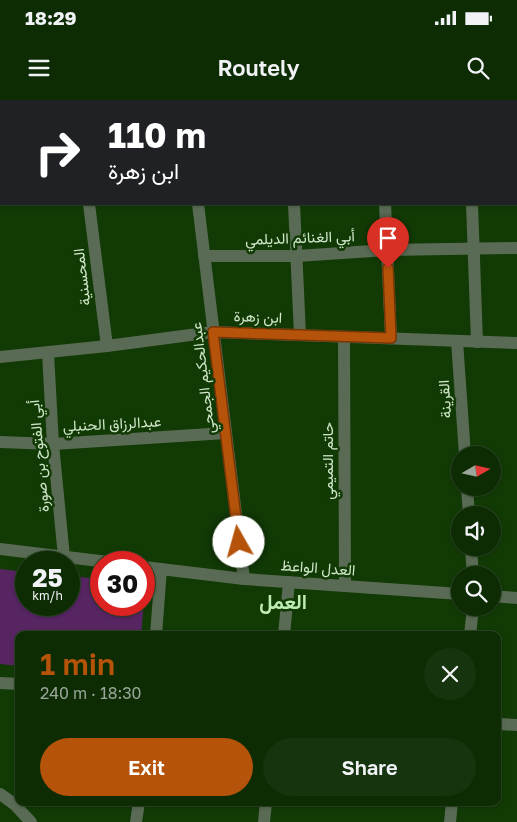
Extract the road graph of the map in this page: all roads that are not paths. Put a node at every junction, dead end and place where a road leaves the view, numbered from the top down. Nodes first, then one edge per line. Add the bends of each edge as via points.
1 (89, 205) edge
2 (198, 205) edge
3 (294, 205) edge
4 (385, 205) edge
5 (472, 205) edge
6 (517, 248) edge
7 (474, 249) junction
8 (387, 250) junction
9 (204, 256) junction
10 (297, 256) junction
11 (213, 332) junction
12 (300, 335) junction
13 (344, 337) junction
14 (391, 338) junction
15 (457, 341) junction
16 (477, 342) junction
17 (517, 343) edge
18 (106, 346) junction
19 (48, 353) junction
20 (0, 358) edge
21 (226, 433) junction
22 (0, 442) edge
23 (53, 444) junction
24 (464, 446) edge
25 (0, 549) edge
26 (16, 551) edge
27 (63, 551) edge
28 (155, 568) edge
29 (161, 569) junction
30 (244, 579) junction
31 (289, 582) junction
32 (345, 586) junction
33 (451, 593) edge
34 (501, 597) edge
35 (517, 598) edge
36 (472, 616) edge
37 (156, 631) edge
38 (284, 631) edge
39 (470, 631) edge
40 (0, 683) edge
41 (15, 684) edge
42 (501, 724) edge
43 (517, 725) edge
44 (0, 794) edge
45 (15, 805) edge
46 (16, 806) edge
47 (138, 806) edge
48 (266, 806) edge
49 (452, 806) edge
50 (31, 822) edge
51 (136, 822) edge
52 (264, 822) edge
53 (450, 822) edge

1 - 18 street, المحسنية
2 - 9 street, عبدالحكيم الجمحي
3 - 10 street
4 - 8 street
5 - 7 street
6 - 7 street, أبي الغنائم الديلمي
7 - 8 street, أبي الغنائم الديلمي
7 - 16 street
8 - 10 street, أبي الغنائم الديلمي
8 - 14 street
9 - 10 street, أبي الغنائم الديلمي
9 - 11 street, عبدالحكيم الجمحي
10 - 12 street
11 - 12 street, ابن زهرة
11 - 18 street, ابن زهرة
11 - 21 street, عبدالحكيم الجمحي
12 - 13 street, ابن زهرة
13 - 14 street, ابن زهرة
13 - 32 street, حاتم التميمي
14 - 15 street, ابن زهرة
15 - 16 street, ابن زهرة
15 - 24 street, القرينة
16 - 17 street, ابن زهرة
18 - 19 street, ابن زهرة
19 - 20 street, ابن زهرة
19 - 23 street, أبي الفتوح بن صورة
21 - 23 street, عبدالرزاق الحنبلي
21 - 30 street, عبدالحكيم الجمحي
22 - 23 street, عبدالرزاق الحنبلي
23 - 27 street, أبي الفتوح بن صورة
25 - 26 street
28 - 29 street, العدل الواعظ
29 - 30 street, العدل الواعظ
29 - 37 street
30 - 31 street, العدل الواعظ
31 - 32 street, العدل الواعظ
31 - 38 street
32 - 33 street, العدل الواعظ
34 - 35 street
36 - 39 street
40 - 41 street
42 - 43 street
44 - 45 street
46 - 50 street
47 - 51 street
48 - 52 street
49 - 53 street

